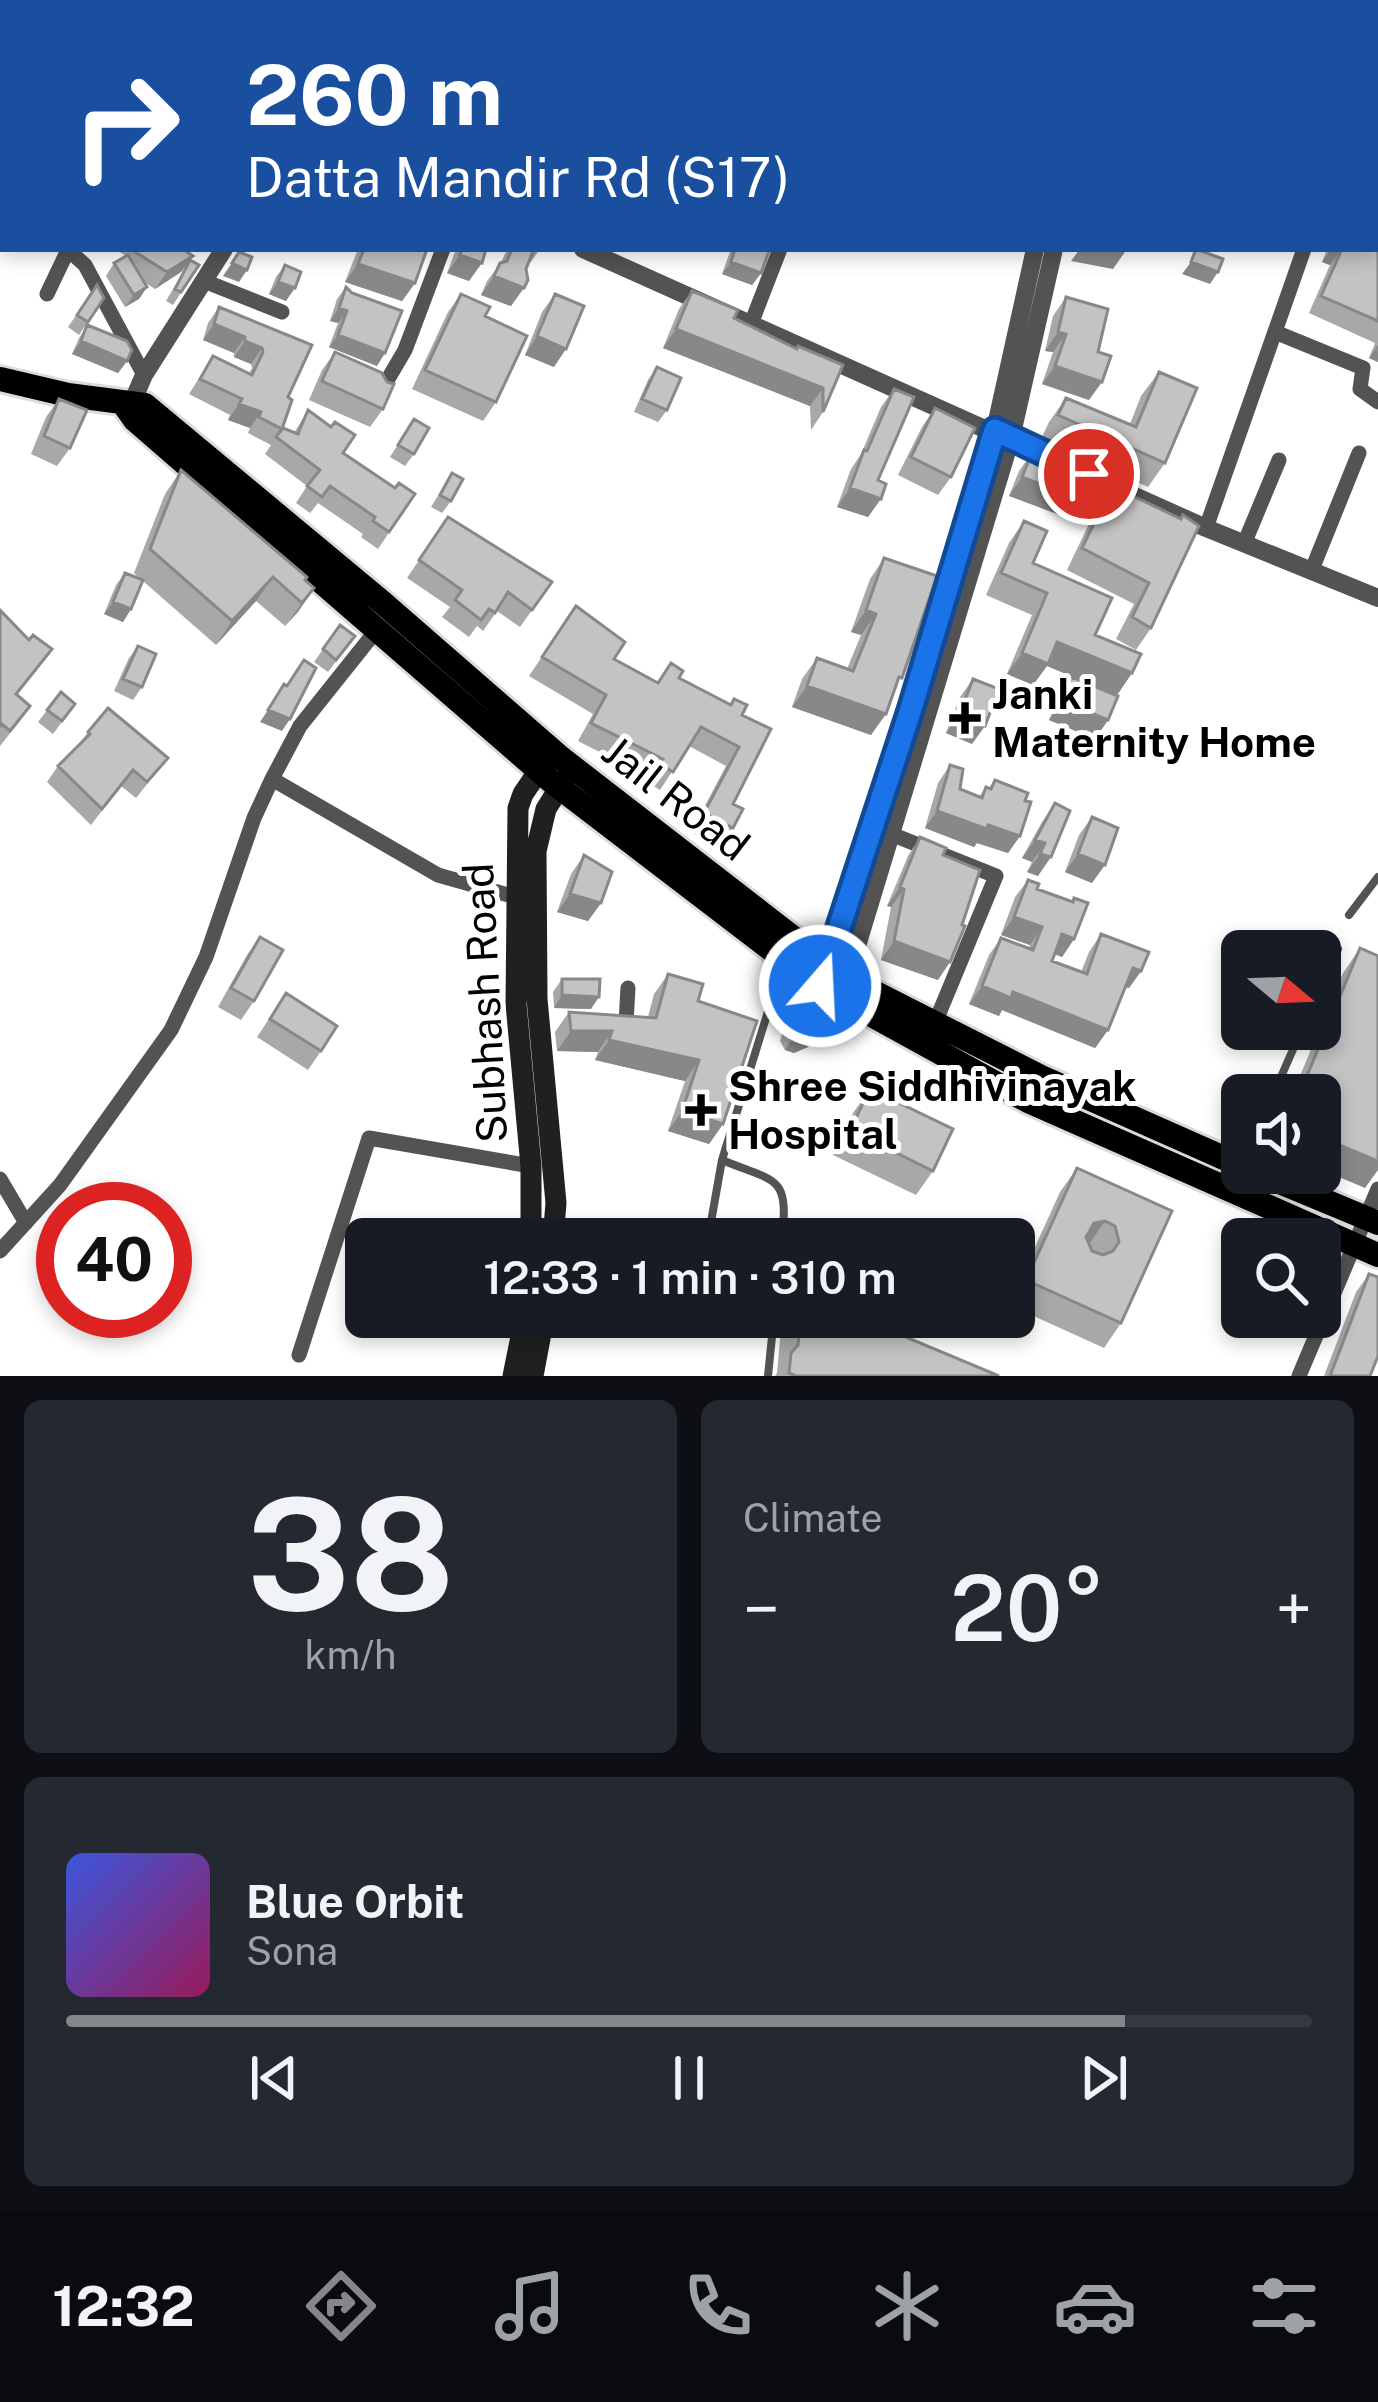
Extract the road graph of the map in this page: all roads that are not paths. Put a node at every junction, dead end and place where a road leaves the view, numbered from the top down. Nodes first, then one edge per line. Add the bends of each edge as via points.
1 (67, 252) edge
2 (71, 252) edge
3 (94, 252) edge
4 (222, 252) edge
5 (442, 252) edge
6 (590, 252) edge
7 (632, 252) edge
8 (779, 252) edge
9 (1034, 252) edge
10 (1053, 252) edge
11 (1303, 252) edge
12 (85, 265) junction
13 (628, 269) junction
14 (204, 281) junction
15 (47, 294) dead end
16 (282, 312) dead end
17 (399, 313) edge
18 (416, 319) junction
19 (751, 324) junction
20 (1275, 332) junction
21 (144, 375) junction
22 (0, 379) edge
23 (381, 391) edge
24 (1378, 402) edge
25 (128, 406) junction
26 (1003, 434) junction
27 (1359, 453) dead end
28 (1279, 460) dead end
29 (1206, 528) junction
30 (1244, 544) junction
31 (1311, 572) junction
32 (1378, 598) edge
33 (385, 621) junction
34 (556, 769) junction
35 (272, 779) junction
36 (891, 833) junction
37 (1378, 877) edge
38 (515, 897) junction
39 (1349, 915) dead end
40 (784, 961) junction
41 (833, 982) junction
42 (628, 988) dead end
43 (604, 1022) edge
44 (935, 1023) junction
45 (1221, 1156) edge
46 (722, 1160) junction
47 (531, 1166) junction
48 (0, 1179) edge
49 (1378, 1189) edge
50 (1308, 1194) edge
51 (531, 1218) edge
52 (555, 1218) edge
53 (712, 1218) edge
54 (783, 1218) edge
55 (1372, 1221) edge
56 (26, 1223) junction
57 (1366, 1250) edge
58 (0, 1252) edge
59 (521, 1338) edge
60 (540, 1338) edge
61 (772, 1338) edge
62 (299, 1354) dead end
63 (513, 1376) edge
64 (533, 1376) edge
65 (768, 1376) edge
66 (1299, 1376) edge

1 - 15 street
2 - 12 street
3 - 12 street
4 - 14 street
5 - 18 street
6 - 13 street
7 - 13 street
8 - 19 street
9 - 26 street
10 - 26 street
11 - 20 street
12 - 21 street
13 - 19 street
14 - 16 street
14 - 21 street
17 - 18 street
18 - 23 street
19 - 26 street
20 - 24 street via 1363,368 1360,389
20 - 29 street
21 - 25 street
22 - 25 main road
25 - 33 main road, Jail Road via 146,405
26 - 29 street
26 - 36 street
26 - 41 street via 910,712
27 - 31 street
28 - 30 street
29 - 30 street
30 - 31 street
31 - 32 street
33 - 34 main road, Jail Road
33 - 35 street via 300,726
34 - 38 main road, Subhash Road via 518,808
34 - 40 main road
34 - 41 main road, Jail Road
34 - 52 main road, Subhash Road via 536,851
35 - 38 street via 438,875
35 - 56 street via 171,1030
36 - 41 street
36 - 44 street via 996,876
37 - 39 lane
38 - 47 main road, Subhash Road
40 - 41 main road
40 - 46 lane
41 - 44 main road, Jail Road
41 - 57 main road, Jail Road via 1028,1101
42 - 43 street via 626,1023
44 - 45 main road, Jail Road
46 - 53 lane
46 - 54 lane via 779,1184
47 - 51 main road, Subhash Road
47 - 62 street via 368,1138
48 - 56 street
49 - 55 street
50 - 55 main road
55 - 57 street
56 - 58 street
57 - 66 street
59 - 63 main road
60 - 64 main road
61 - 65 lane

